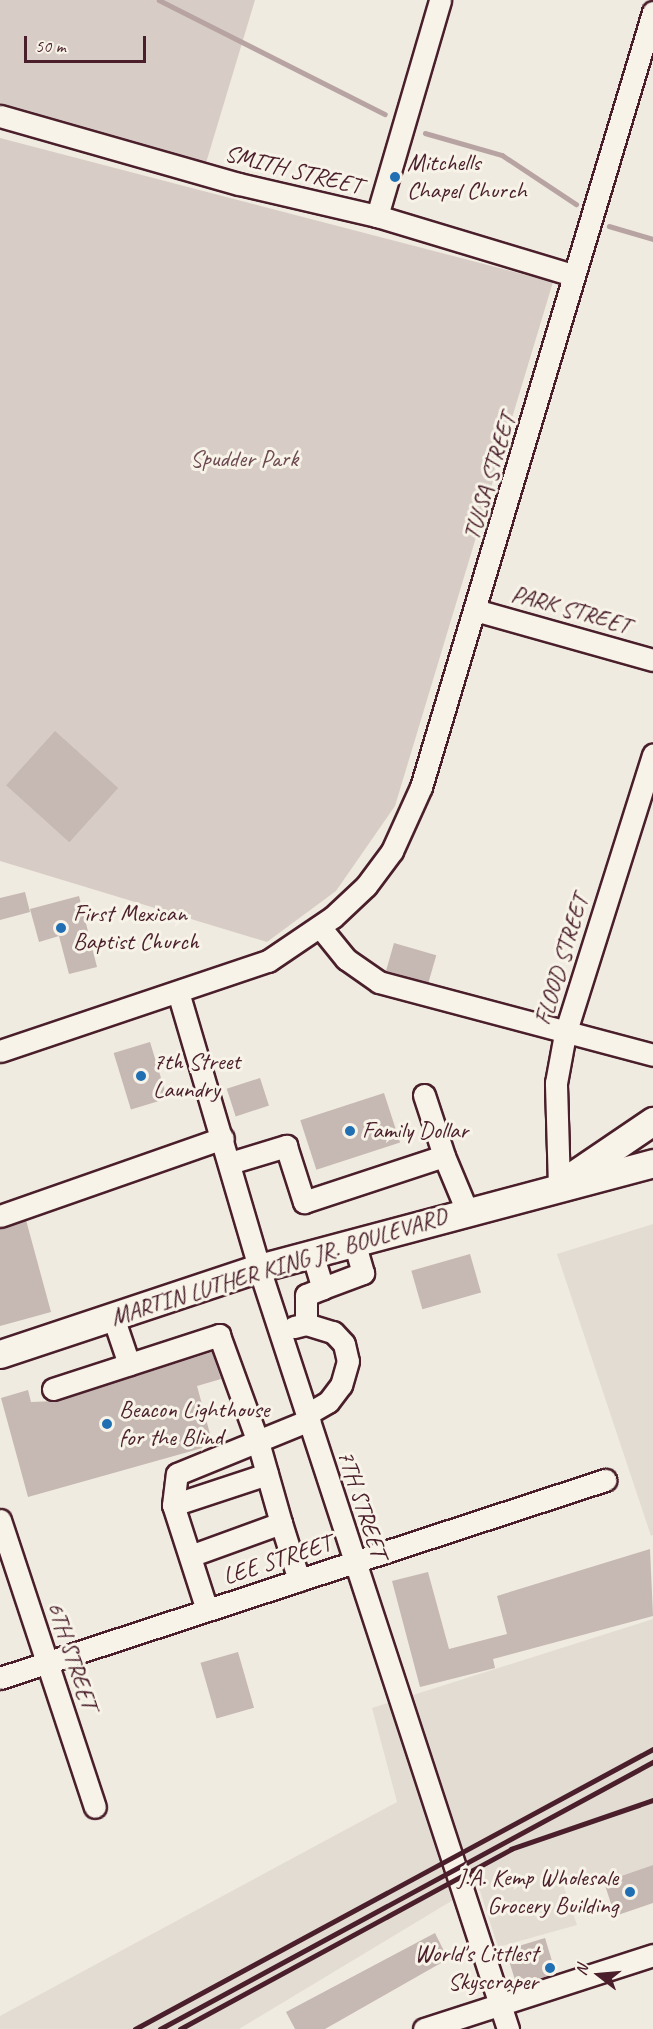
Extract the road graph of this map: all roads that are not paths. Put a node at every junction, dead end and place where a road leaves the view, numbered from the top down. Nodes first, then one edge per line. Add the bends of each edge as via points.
1 (440, 0) edge
2 (653, 12) edge
3 (0, 116) edge
4 (376, 216) junction
5 (573, 275) junction
6 (475, 609) junction
7 (653, 660) edge
8 (653, 755) edge
9 (320, 927) junction
10 (178, 992) junction
11 (565, 1034) junction
12 (0, 1051) edge
13 (653, 1055) edge
14 (423, 1095) dead end
15 (653, 1120) edge
16 (223, 1138) junction
17 (444, 1156) junction
18 (230, 1163) junction
19 (653, 1163) edge
20 (559, 1186) junction
21 (467, 1211) junction
22 (0, 1216) edge
23 (354, 1242) junction
24 (312, 1253) junction
25 (259, 1268) junction
26 (323, 1288) junction
27 (112, 1317) junction
28 (306, 1324) junction
29 (281, 1331) junction
30 (0, 1354) edge
31 (129, 1364) junction
32 (53, 1389) dead end
33 (308, 1417) junction
34 (258, 1442) junction
35 (267, 1474) junction
36 (604, 1480) dead end
37 (173, 1505) junction
38 (0, 1522) edge
39 (281, 1524) junction
40 (190, 1556) junction
41 (353, 1562) junction
42 (300, 1580) junction
43 (207, 1610) junction
44 (48, 1662) junction
45 (0, 1678) edge
46 (95, 1808) dead end
47 (653, 1955) edge
48 (500, 2006) junction
49 (424, 2029) edge
50 (508, 2029) edge

1 - 4 street
2 - 5 street, TULSA STREET
3 - 4 street, SMITH STREET via 239,184
4 - 5 street, SMITH STREET
5 - 6 street, TULSA STREET via 534,422
6 - 7 street, PARK STREET
6 - 9 street, TULSA STREET via 408,823 377,874
8 - 11 street, FLOOD STREET
9 - 10 street, TULSA STREET via 268,961
9 - 11 street via 346,959 379,982
10 - 12 street, TULSA STREET
10 - 16 street, 7TH STREET
11 - 13 street
11 - 20 street, FLOOD STREET via 556,1083
14 - 17 street
15 - 20 main road, MARTIN LUTHER KING JR. BOULEVARD
16 - 18 street, 7TH STREET
16 - 22 street
17 - 18 street via 304,1202 286,1146
17 - 21 street
18 - 25 street, 7TH STREET
19 - 20 main road, MARTIN LUTHER KING JR. BOULEVARD
20 - 21 main road, MARTIN LUTHER KING JR. BOULEVARD
21 - 23 main road, MARTIN LUTHER KING JR. BOULEVARD
23 - 24 main road, MARTIN LUTHER KING JR. BOULEVARD
23 - 26 street via 363,1273
24 - 25 main road, MARTIN LUTHER KING JR. BOULEVARD
24 - 26 street
25 - 27 main road, MARTIN LUTHER KING JR. BOULEVARD
25 - 29 street, 7TH STREET
26 - 28 street via 306,1295
27 - 30 main road, MARTIN LUTHER KING JR. BOULEVARD
27 - 31 street
28 - 29 street
28 - 33 street via 333,1332 344,1344 348,1361 341,1385 328,1402
29 - 33 street, 7TH STREET
31 - 32 street
31 - 34 street via 219,1335
33 - 34 street
33 - 41 street, 7TH STREET
34 - 35 street
34 - 37 street via 177,1474
35 - 37 street
35 - 39 street
36 - 41 street, LEE STREET
37 - 40 street
38 - 44 street, 6TH STREET
39 - 40 street
39 - 42 street
40 - 43 street
41 - 42 street, LEE STREET
41 - 48 street, 7TH STREET
42 - 43 street, LEE STREET
43 - 44 street, LEE STREET
44 - 45 street, LEE STREET
44 - 46 street, 6TH STREET
47 - 48 street
48 - 49 street
48 - 50 street, 7TH STREET

